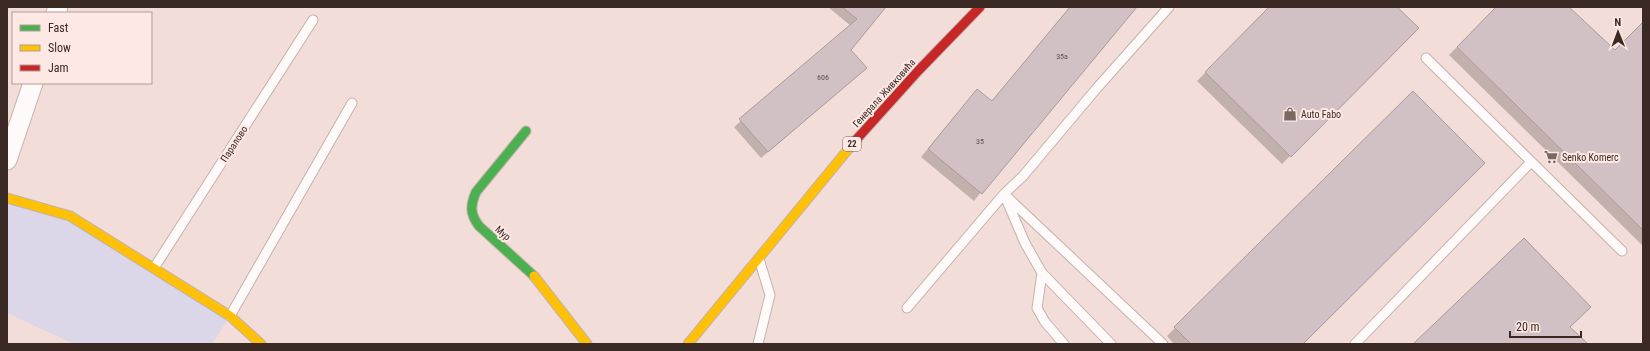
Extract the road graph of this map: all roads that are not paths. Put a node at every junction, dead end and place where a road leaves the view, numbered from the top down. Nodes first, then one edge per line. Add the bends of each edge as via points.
1 (980, 7) edge
2 (1169, 7) edge
3 (313, 20) dead end
4 (1426, 58) dead end
5 (33, 84) edge
6 (352, 103) dead end
7 (526, 131) dead end
8 (7, 160) edge
9 (1531, 162) junction
10 (1004, 194) junction
11 (7, 198) edge
12 (1622, 251) dead end
13 (758, 256) junction
14 (154, 268) junction
15 (1042, 273) junction
16 (907, 308) dead end
17 (230, 316) junction
18 (261, 344) edge
19 (587, 344) edge
20 (688, 344) edge
21 (758, 344) edge
22 (1064, 344) edge
23 (1111, 344) edge
24 (1163, 344) edge
25 (1355, 344) edge

1 - 13 street, Генерала Живковића / 22 via 885,107
2 - 10 lane via 1096,88 1023,176
3 - 14 lane, Паралово
4 - 9 lane
5 - 8 street
6 - 17 lane
7 - 19 street, Мур via 476,192 471,203 472,216 479,226 534,274
9 - 12 lane
9 - 25 lane
10 - 15 lane via 1025,243
10 - 16 lane
10 - 24 lane
11 - 14 street via 70,216
13 - 20 street, Генерала Живковића / 22
13 - 21 lane via 770,295
14 - 17 street
15 - 22 lane via 1037,308
15 - 23 lane
17 - 18 street

